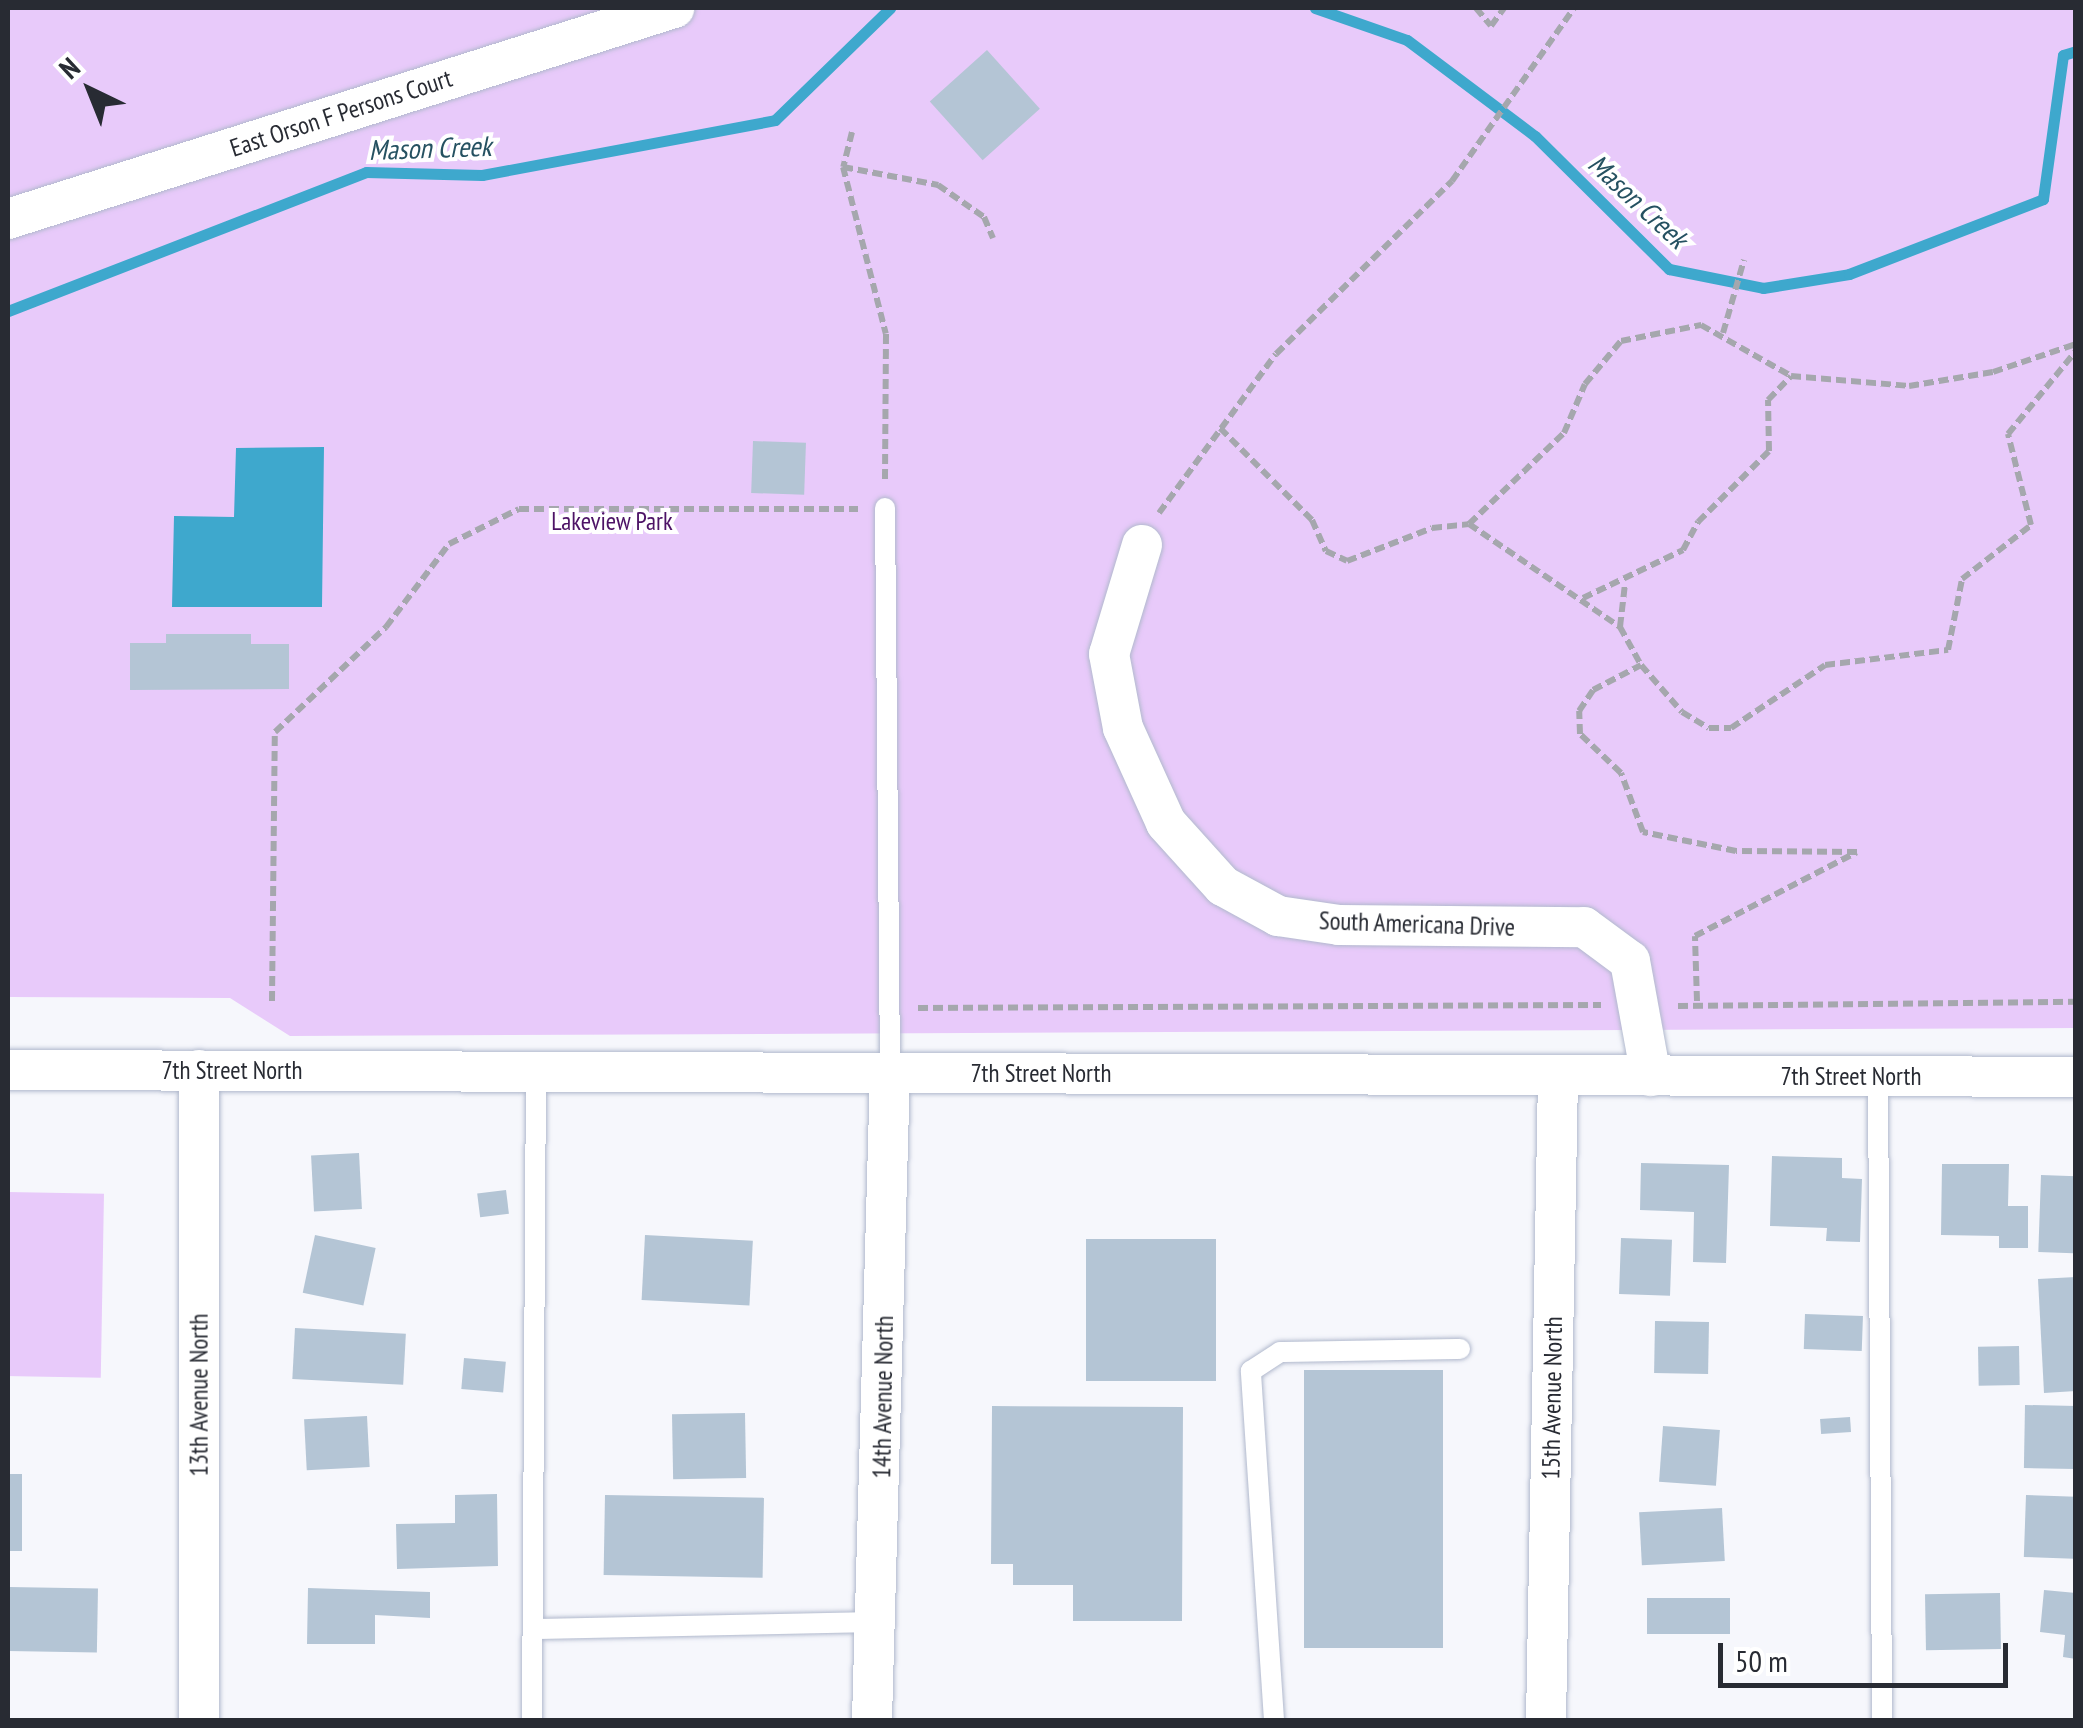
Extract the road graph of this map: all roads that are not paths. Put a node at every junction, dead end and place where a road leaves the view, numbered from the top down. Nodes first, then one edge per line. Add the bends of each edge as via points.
1 (674, 8) edge
2 (8, 219) edge
3 (885, 508) road end
4 (1142, 545) road end
5 (8, 1070) edge
6 (199, 1070) junction
7 (536, 1072) junction
8 (890, 1073) junction
9 (1558, 1076) junction
10 (1651, 1076) junction
11 (1878, 1076) junction
12 (2076, 1077) edge
13 (1460, 1348) dead end
14 (878, 1622) junction
15 (536, 1629) junction
16 (199, 1720) edge
17 (532, 1720) edge
18 (872, 1720) edge
19 (1274, 1720) edge
20 (1546, 1720) edge
21 (1882, 1720) edge

1 - 2 street, East Orson F Persons Court
3 - 8 lane
4 - 10 street, South Americana Drive via 1109,654 1123,728 1166,823 1223,886 1278,916 1339,925 1584,927 1630,961
5 - 6 street, 7th Street North
6 - 7 street, 7th Street North
6 - 16 street, 13th Avenue North
7 - 8 street, 7th Street North
7 - 15 lane
8 - 9 street, 7th Street North
8 - 14 street, 14th Avenue North
9 - 10 street, 7th Street North
9 - 20 street, 15th Avenue North
10 - 11 street, 7th Street North
11 - 12 street, 7th Street North
11 - 21 lane
13 - 19 lane via 1280,1352 1252,1371
14 - 15 lane
14 - 18 street, 14th Avenue North
15 - 17 lane

